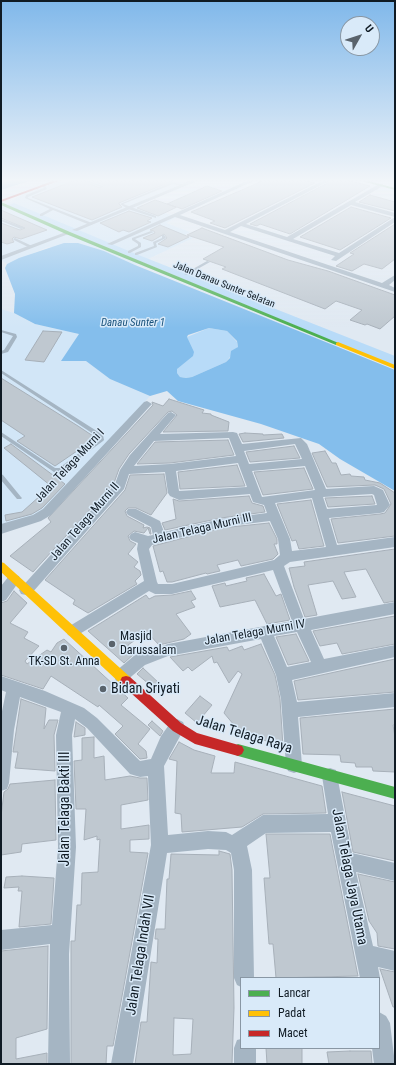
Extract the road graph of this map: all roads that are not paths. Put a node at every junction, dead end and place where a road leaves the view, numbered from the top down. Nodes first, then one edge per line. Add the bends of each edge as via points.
1 (65, 229) edge
2 (66, 229) edge
3 (80, 229) edge
4 (144, 229) joint
5 (215, 229) edge
6 (231, 229) edge
7 (255, 229) edge
8 (306, 229) edge
9 (382, 229) edge
10 (72, 232) junction
11 (225, 232) junction
12 (133, 236) junction
13 (163, 236) dead end
14 (15, 239) dead end
15 (288, 239) junction
16 (110, 244) junction
17 (31, 247) junction
18 (132, 253) junction
19 (340, 256) junction
20 (1, 258) edge
21 (208, 262) dead end
22 (326, 266) junction
23 (186, 274) junction
24 (395, 277) edge
25 (383, 286) junction
26 (395, 290) edge
27 (1, 331) edge
28 (333, 332) dead end
29 (1, 353) edge
30 (395, 367) edge
31 (1, 371) edge
32 (148, 404) dead end
33 (171, 415) dead end
34 (1, 434) edge
35 (152, 438) junction
36 (238, 448) junction
37 (309, 462) junction
38 (243, 463) junction
39 (170, 468) junction
40 (126, 470) junction
41 (1, 476) edge
42 (254, 490) junction
43 (319, 493) junction
44 (19, 498) dead end
45 (268, 500) junction
46 (132, 512) dead end
47 (322, 514) junction
48 (274, 516) junction
49 (1, 530) edge
50 (135, 537) dead end
51 (154, 540) junction
52 (395, 542) edge
53 (333, 551) junction
54 (282, 561) junction
55 (1, 566) edge
56 (14, 580) junction
57 (151, 584) junction
58 (26, 590) junction
59 (1, 596) edge
60 (395, 608) edge
61 (300, 625) junction
62 (73, 631) junction
63 (265, 631) junction
64 (395, 652) edge
65 (320, 667) junction
66 (283, 675) junction
67 (121, 676) junction
68 (8, 686) edge
69 (395, 700) edge
70 (69, 708) junction
71 (290, 710) junction
72 (177, 727) junction
73 (294, 765) junction
74 (156, 766) junction
75 (330, 776) junction
76 (1, 782) edge
77 (395, 793) edge
78 (338, 823) junction
79 (234, 844) junction
80 (160, 845) junction
81 (344, 860) junction
82 (395, 872) edge
83 (60, 934) junction
84 (1, 940) edge
85 (365, 954) junction
86 (395, 961) edge
87 (244, 977) edge
88 (370, 977) edge
89 (380, 1030) edge
90 (245, 1049) edge
91 (59, 1064) edge
92 (122, 1064) edge
93 (245, 1064) edge
94 (385, 1064) edge

1 - 10 street, Jalan Danau Sunter Selatan
2 - 10 street, Jalan Danau Sunter Selatan
3 - 10 street
4 - 12 street
4 - 12 lane via 153,232
5 - 11 street
6 - 11 street
7 - 15 street
8 - 15 street
9 - 19 street
10 - 16 street, Jalan Danau Sunter Selatan
10 - 17 street
10 - 30 street, Jalan Danau Sunter Selatan
11 - 22 street
12 - 16 street
12 - 18 lane via 132,240 140,246
13 - 18 lane via 164,238 154,243 156,246
14 - 17 lane
15 - 19 street
16 - 18 street, Jalan Danau Sunter Selatan
17 - 20 street
18 - 23 street, Jalan Danau Sunter Selatan
19 - 22 street
21 - 23 lane
22 - 25 street
23 - 28 street, Jalan Danau Sunter Selatan
24 - 25 street
25 - 26 street
27 - 29 lane via 15,335 6,352
31 - 34 lane via 101,436 101,440 60,470 54,470
32 - 49 street, Jalan Telaga Murni I via 47,512
33 - 35 street, Jalan Telaga Murni II
35 - 36 street via 230,434 234,436
35 - 40 street, Jalan Telaga Murni II
36 - 37 street via 297,440 302,444
36 - 38 street
37 - 38 street
37 - 43 street
38 - 39 street
38 - 42 street
39 - 40 street
39 - 42 street via 174,493 179,496
40 - 58 street, Jalan Telaga Murni II via 120,486
41 - 44 lane
42 - 45 street via 258,500
43 - 45 street
43 - 47 street
43 - 47 street via 374,490 379,493 384,504 380,509
45 - 48 street
46 - 51 street via 156,524
47 - 53 street
48 - 51 street, Jalan Telaga Murni III via 221,524
48 - 54 street via 284,539
50 - 51 street
51 - 57 street, Jalan Telaga Murni III via 143,545
52 - 53 street
53 - 54 street
54 - 57 street via 172,589 155,589
54 - 61 street
55 - 56 street, Jalan Telaga Raya
56 - 58 street, Jalan Telaga Raya
56 - 59 street
57 - 62 street
58 - 62 street, Jalan Telaga Raya
60 - 61 street, Jalan Telaga Murni IV
61 - 63 street, Jalan Telaga Murni IV
61 - 65 street via 308,637
62 - 67 street, Jalan Telaga Raya
63 - 66 street
63 - 67 street, Jalan Telaga Murni IV via 168,650 140,660
64 - 65 street
65 - 66 street
66 - 71 street
67 - 72 street, Jalan Telaga Raya
68 - 70 street
68 - 76 street
69 - 71 street
70 - 74 street via 92,723 136,768
70 - 83 street, Jalan Telaga Bakti III via 64,735 68,847
71 - 73 street
72 - 73 street, Jalan Telaga Raya via 195,738
72 - 74 street via 166,742
73 - 75 street, Jalan Telaga Raya
74 - 80 street, Jalan Telaga Indah VII
75 - 77 street, Jalan Telaga Raya
75 - 78 street, Jalan Telaga Jaya Utama
78 - 79 street via 263,824
78 - 81 street, Jalan Telaga Jaya Utama
79 - 80 street via 208,840
79 - 87 street via 241,855 243,870
80 - 92 street, Jalan Telaga Indah VII
81 - 82 street
81 - 85 street, Jalan Telaga Jaya Utama
83 - 84 street
83 - 91 street, Jalan Telaga Bakti III
85 - 86 street
85 - 88 street, Jalan Telaga Jaya Utama
89 - 94 street
90 - 93 street

